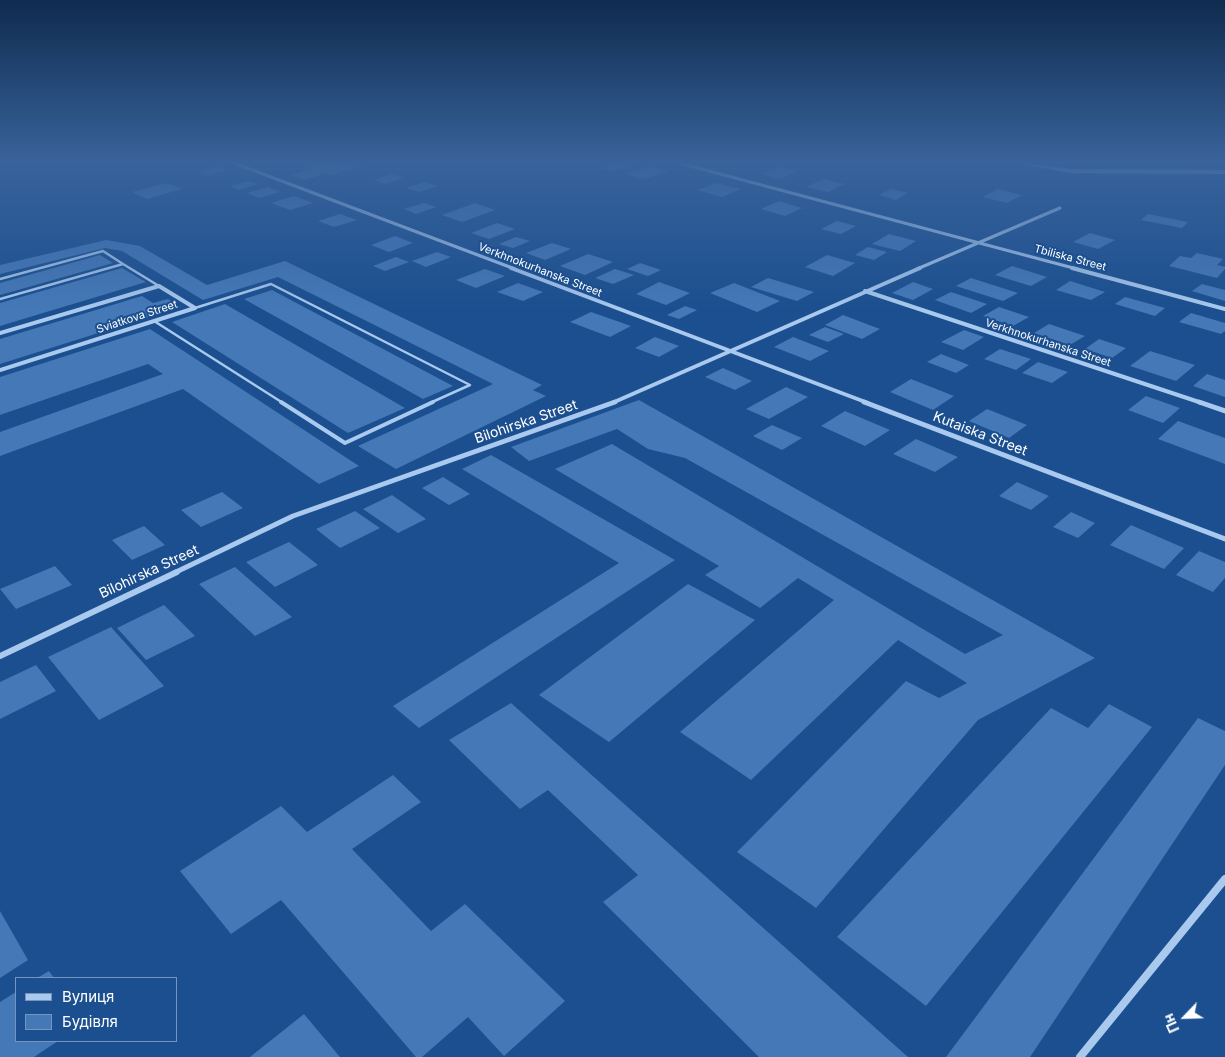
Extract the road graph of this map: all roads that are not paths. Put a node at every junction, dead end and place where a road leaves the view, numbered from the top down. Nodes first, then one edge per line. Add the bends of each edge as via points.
1 (363, 212) edge
2 (866, 212) edge
3 (1050, 212) edge
4 (983, 243) junction
5 (123, 264) junction
6 (0, 279) edge
7 (159, 286) junction
8 (865, 291) junction
9 (0, 299) edge
10 (195, 308) junction
11 (1225, 309) edge
12 (154, 321) junction
13 (0, 333) edge
14 (727, 351) junction
15 (0, 370) edge
16 (1225, 411) edge
17 (1225, 539) edge
18 (0, 656) edge
19 (1225, 879) edge
20 (1080, 1057) edge

1 - 14 street, Verkhnokurhanska Street
2 - 4 street, Tbiliska Street
3 - 4 street, Bilohirska Street
4 - 8 street, Bilohirska Street
4 - 11 street, Tbiliska Street
5 - 6 lane via 103,251
5 - 7 lane
5 - 9 lane
7 - 10 street, Sviatkova Street
7 - 13 street, Sviatkova Street
8 - 14 street, Bilohirska Street
8 - 16 street, Verkhnokurhanska Street
10 - 12 street, Sviatkova Street
10 - 12 lane via 272,284 470,385 345,443
12 - 15 street, Sviatkova Street
14 - 17 street, Kutaiska Street
14 - 18 street, Bilohirska Street via 616,402 293,516
19 - 20 street

